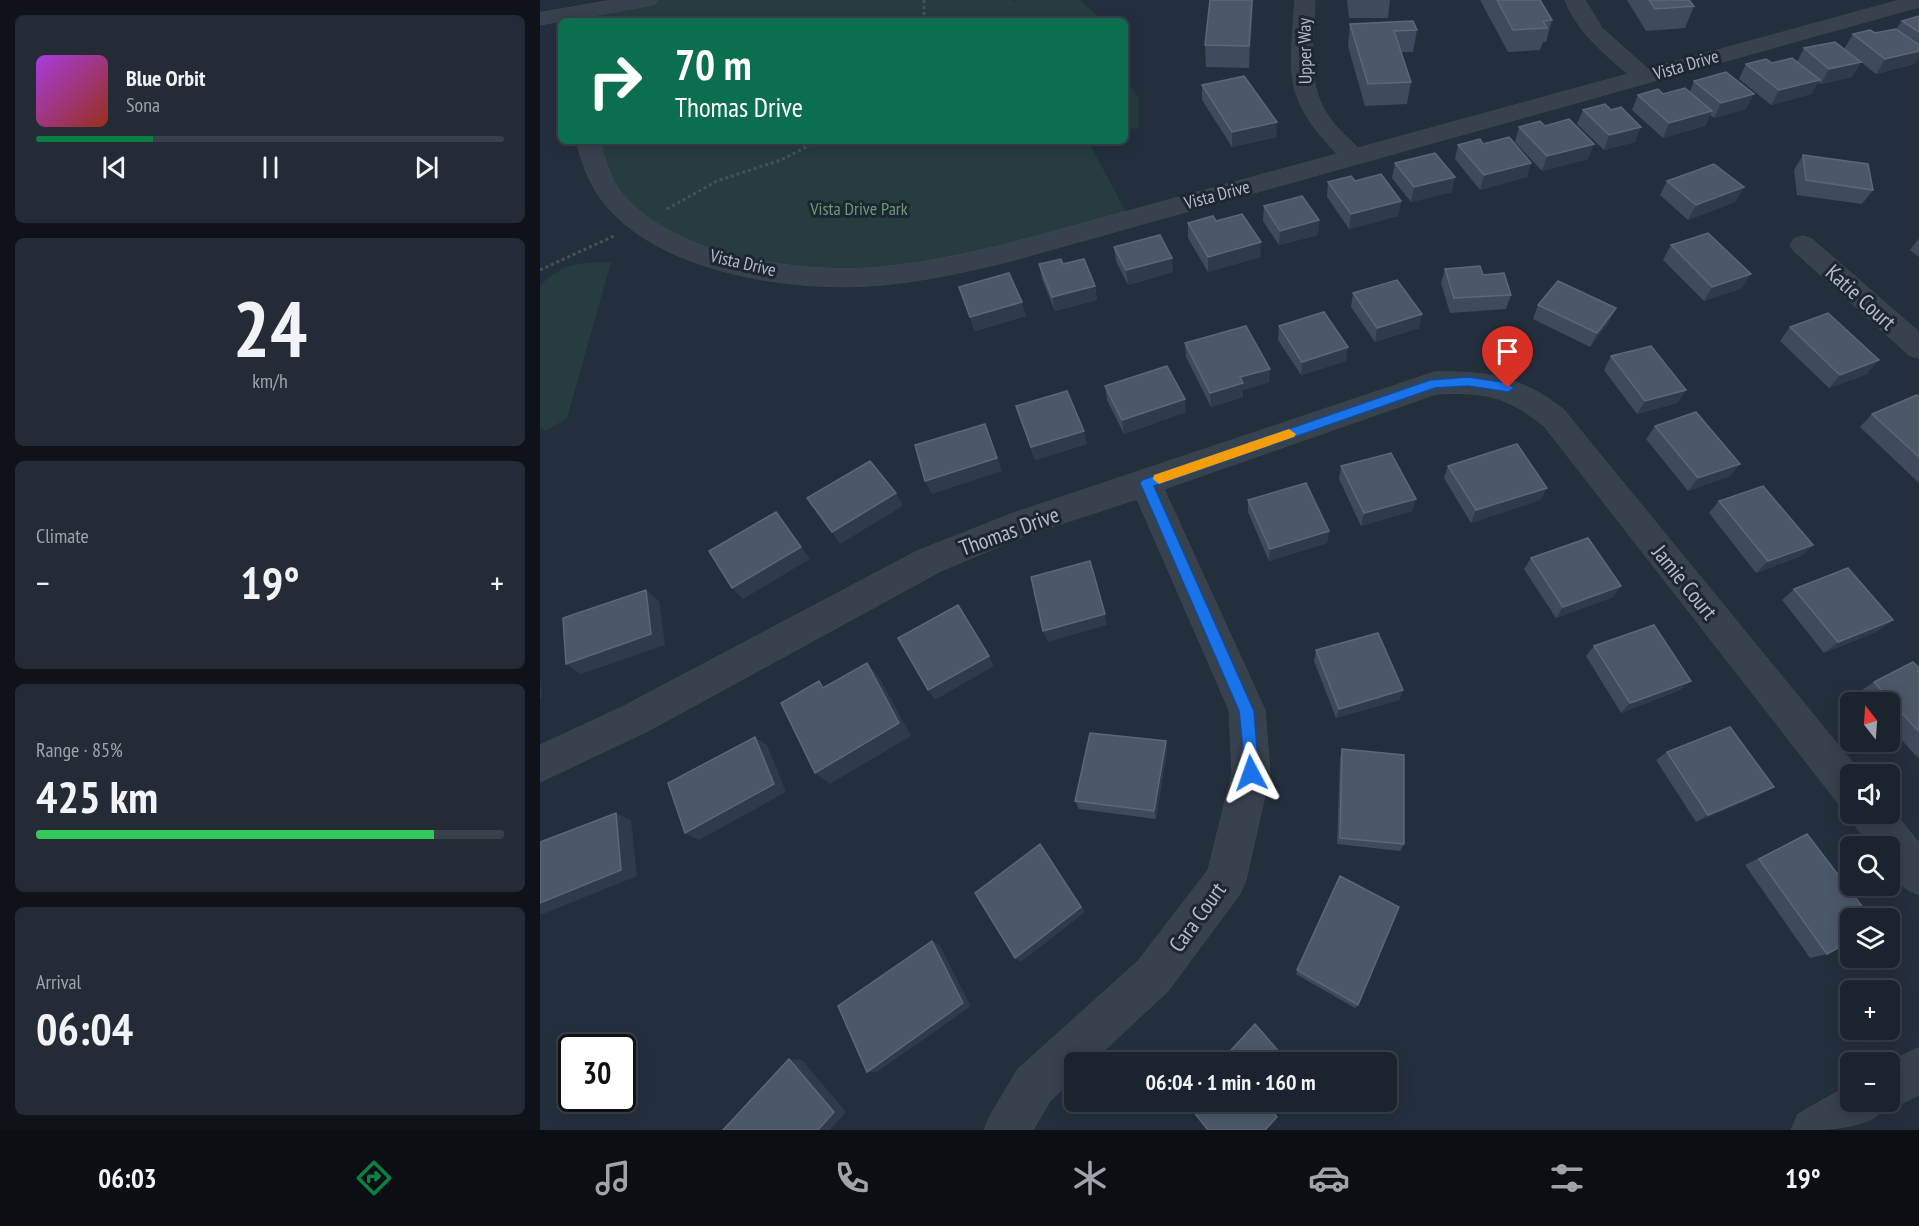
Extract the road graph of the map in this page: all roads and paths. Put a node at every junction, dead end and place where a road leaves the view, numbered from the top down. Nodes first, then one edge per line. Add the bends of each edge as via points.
1 (648, 0) edge
2 (924, 0) edge
3 (1305, 0) edge
4 (1575, 0) edge
5 (1919, 1) edge
6 (1883, 4) edge
7 (587, 11) edge
8 (924, 18) edge
9 (540, 19) edge
10 (1644, 77) junction
11 (589, 144) edge
12 (812, 144) edge
13 (1353, 157) junction
14 (641, 224) junction
15 (1803, 245) dead end
16 (540, 270) edge
17 (1919, 348) edge
18 (1508, 388) joint
19 (1146, 483) junction
20 (540, 764) edge
21 (1840, 776) edge
22 (1878, 824) edge
23 (1919, 875) edge
24 (1919, 1070) edge
25 (1900, 1081) edge
26 (1846, 1112) edge
27 (1007, 1130) edge
28 (1815, 1130) edge

1 - 7 street
2 - 8 path
3 - 13 street, Upper Way via 1303,82 1308,102
4 - 10 street via 1579,14 1591,30
5 - 6 street, Vista Drive
6 - 10 street, Vista Drive
7 - 9 street
10 - 13 street, Vista Drive
11 - 14 street, Vista Drive via 597,170 615,200
12 - 14 path via 781,160 717,181
13 - 14 street, Vista Drive via 957,266 905,273 829,277 768,271 681,247
14 - 16 path
15 - 17 street, Katie Court
18 - 19 street, Thomas Drive via 1468,382 1435,383
18 - 21 street, Jamie Court via 1534,401 1554,418
19 - 20 street, Thomas Drive via 1011,527 929,561 635,719
19 - 27 street, Cara Court via 1247,711 1251,773 1226,880 1153,976 1034,1085
22 - 23 street
24 - 25 street
26 - 28 street

